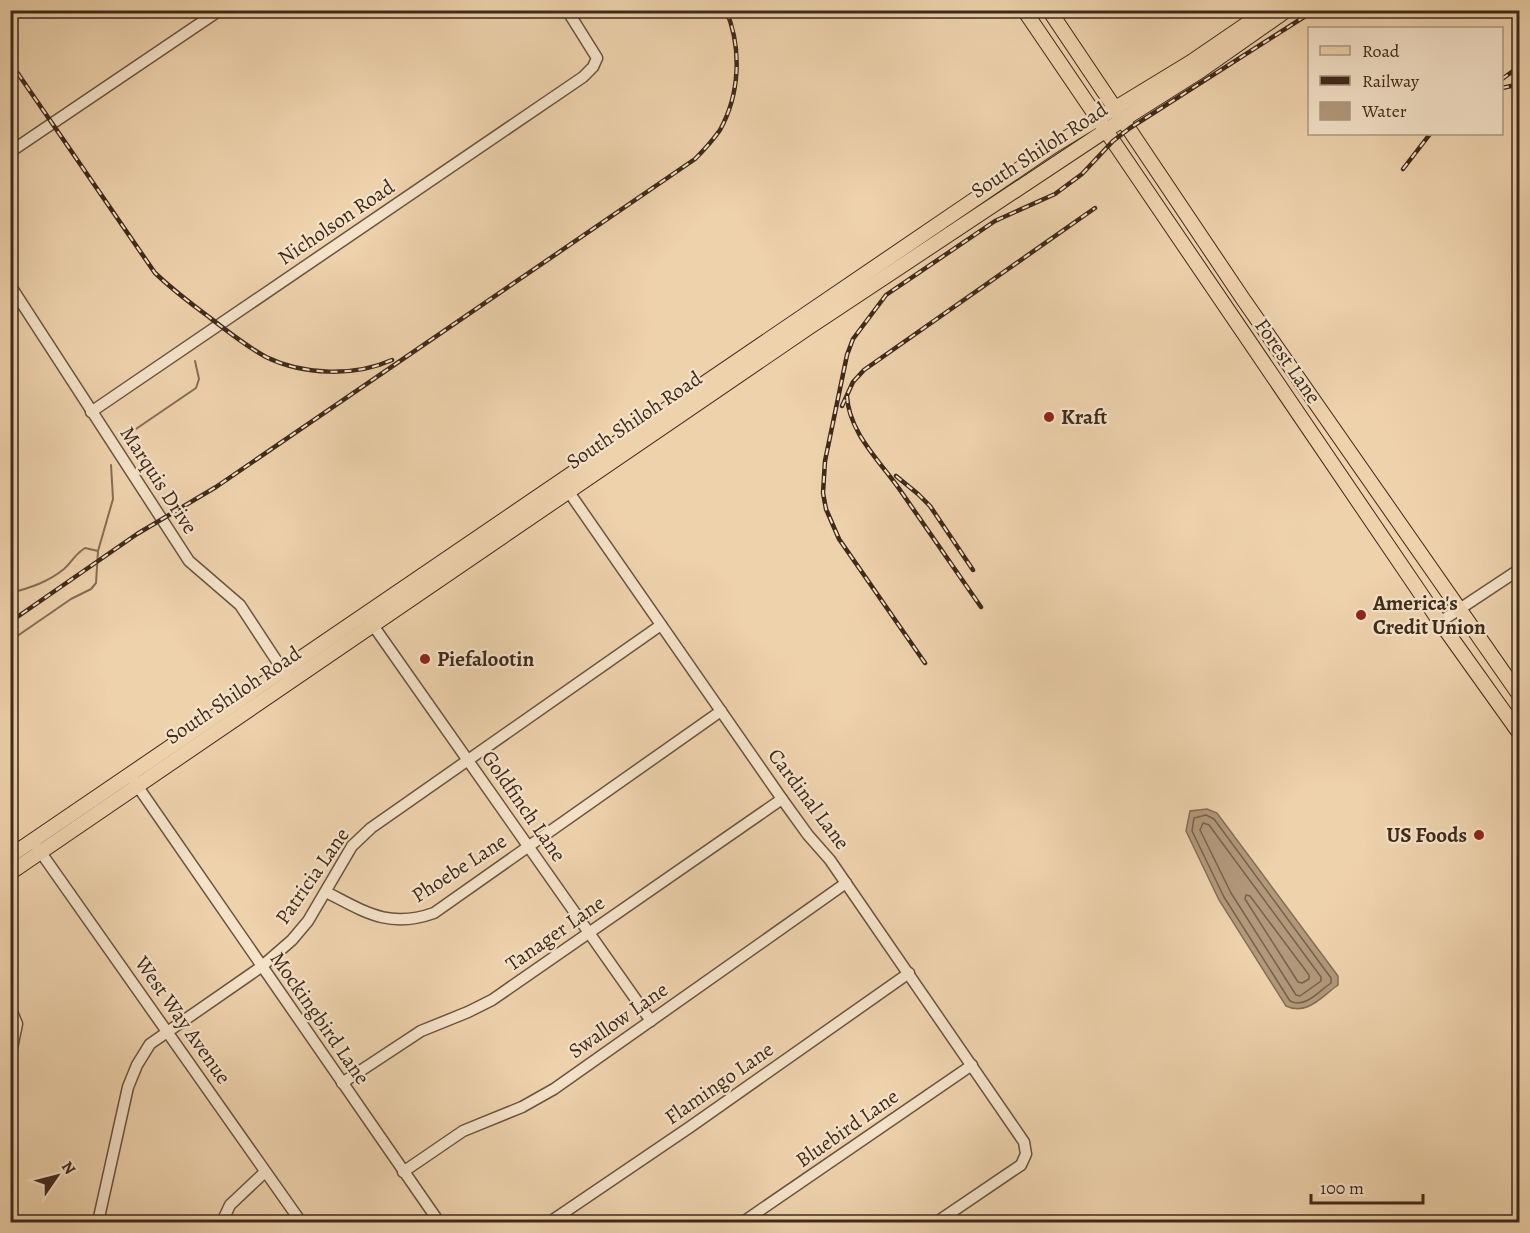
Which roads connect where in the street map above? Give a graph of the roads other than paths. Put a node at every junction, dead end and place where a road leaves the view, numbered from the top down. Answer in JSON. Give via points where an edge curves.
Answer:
{"nodes":[{"id":1,"x":220,"y":10,"type":"edge"},
{"id":2,"x":567,"y":10,"type":"edge"},
{"id":3,"x":1024,"y":10,"type":"edge"},
{"id":4,"x":1049,"y":10,"type":"edge"},
{"id":5,"x":1266,"y":10,"type":"edge"},
{"id":6,"x":1287,"y":10,"type":"edge"},
{"id":7,"x":1114,"y":107,"type":"junction"},
{"id":8,"x":1096,"y":118,"type":"junction"},
{"id":9,"x":1124,"y":120,"type":"junction"},
{"id":10,"x":1105,"y":131,"type":"junction"},
{"id":11,"x":10,"y":152,"type":"edge"},
{"id":12,"x":10,"y":285,"type":"edge"},
{"id":13,"x":91,"y":412,"type":"junction"},
{"id":14,"x":564,"y":485,"type":"junction"},
{"id":15,"x":1520,"y":569,"type":"edge"},
{"id":16,"x":1457,"y":609,"type":"junction"},
{"id":17,"x":364,"y":614,"type":"junction"},
{"id":18,"x":1440,"y":622,"type":"junction"},
{"id":19,"x":373,"y":625,"type":"junction"},
{"id":20,"x":661,"y":625,"type":"junction"},
{"id":21,"x":287,"y":676,"type":"junction"},
{"id":22,"x":1520,"y":696,"type":"edge"},
{"id":23,"x":721,"y":711,"type":"junction"},
{"id":24,"x":1520,"y":734,"type":"edge"},
{"id":25,"x":468,"y":760,"type":"junction"},
{"id":26,"x":133,"y":781,"type":"junction"},
{"id":27,"x":782,"y":798,"type":"junction"},
{"id":28,"x":33,"y":841,"type":"junction"},
{"id":29,"x":529,"y":846,"type":"junction"},
{"id":30,"x":41,"y":852,"type":"junction"},
{"id":31,"x":10,"y":856,"type":"edge"},
{"id":32,"x":10,"y":873,"type":"edge"},
{"id":33,"x":846,"y":883,"type":"junction"},
{"id":34,"x":326,"y":892,"type":"junction"},
{"id":35,"x":589,"y":933,"type":"junction"},
{"id":36,"x":261,"y":967,"type":"junction"},
{"id":37,"x":909,"y":973,"type":"junction"},
{"id":38,"x":10,"y":1007,"type":"edge"},
{"id":39,"x":651,"y":1021,"type":"junction"},
{"id":40,"x":166,"y":1032,"type":"junction"},
{"id":41,"x":10,"y":1058,"type":"edge"},
{"id":42,"x":972,"y":1065,"type":"junction"},
{"id":43,"x":342,"y":1083,"type":"junction"},
{"id":44,"x":265,"y":1172,"type":"junction"},
{"id":45,"x":402,"y":1172,"type":"junction"},
{"id":46,"x":98,"y":1222,"type":"edge"},
{"id":47,"x":222,"y":1222,"type":"edge"},
{"id":48,"x":301,"y":1222,"type":"edge"},
{"id":49,"x":439,"y":1222,"type":"edge"},
{"id":50,"x":550,"y":1222,"type":"edge"},
{"id":51,"x":743,"y":1222,"type":"edge"},
{"id":52,"x":937,"y":1222,"type":"edge"}],
"edges":[{"from":1,"to":11,"type":"street"},
{"from":2,"to":13,"type":"street","name":"Nicholson Road","via":[[597,58],[583,77]]},
{"from":3,"to":8,"type":"main road","name":"Forest Lane"},
{"from":4,"to":7,"type":"main road","name":"Forest Lane"},
{"from":5,"to":7,"type":"main road","name":"South Shiloh Road","via":[[1191,62]]},
{"from":6,"to":9,"type":"main road","name":"South Shiloh Road"},
{"from":7,"to":8,"type":"main road","name":"South Shiloh Road"},
{"from":7,"to":9,"type":"main road","name":"Forest Lane"},
{"from":8,"to":10,"type":"main road","name":"Forest Lane"},
{"from":8,"to":14,"type":"main road","name":"South Shiloh Road"},
{"from":9,"to":10,"type":"main road","name":"South Shiloh Road"},
{"from":9,"to":16,"type":"main road","name":"Forest Lane"},
{"from":10,"to":14,"type":"main road","name":"South Shiloh Road"},
{"from":10,"to":18,"type":"main road","name":"Forest Lane"},
{"from":12,"to":13,"type":"street","name":"Marquis Drive"},
{"from":13,"to":21,"type":"street","name":"Marquis Drive","via":[[189,561],[240,605]]},
{"from":14,"to":17,"type":"main road","name":"South Shiloh Road"},
{"from":14,"to":19,"type":"main road","name":"South Shiloh Road"},
{"from":14,"to":20,"type":"street","name":"Cardinal Lane"},
{"from":15,"to":16,"type":"street"},
{"from":16,"to":18,"type":"street"},
{"from":16,"to":22,"type":"main road","name":"Forest Lane"},
{"from":17,"to":19,"type":"street","name":"Goldfinch Lane"},
{"from":17,"to":21,"type":"main road","name":"South Shiloh Road"},
{"from":18,"to":24,"type":"main road","name":"Forest Lane"},
{"from":19,"to":21,"type":"main road","name":"South Shiloh Road"},
{"from":19,"to":25,"type":"street","name":"Goldfinch Lane"},
{"from":20,"to":23,"type":"street","name":"Cardinal Lane"},
{"from":20,"to":25,"type":"street","name":"Patricia Lane"},
{"from":21,"to":26,"type":"main road","name":"South Shiloh Road"},
{"from":23,"to":27,"type":"street","name":"Cardinal Lane"},
{"from":23,"to":29,"type":"street","name":"Phoebe Lane"},
{"from":25,"to":29,"type":"street","name":"Goldfinch Lane"},
{"from":25,"to":34,"type":"street","name":"Patricia Lane","via":[[371,828],[352,846]]},
{"from":26,"to":28,"type":"main road","name":"South Shiloh Road"},
{"from":26,"to":30,"type":"main road","name":"South Shiloh Road"},
{"from":26,"to":36,"type":"street","name":"Mockingbird Lane"},
{"from":27,"to":33,"type":"street","name":"Cardinal Lane"},
{"from":27,"to":35,"type":"street","name":"Tanager Lane"},
{"from":28,"to":30,"type":"street","name":"West Way Avenue"},
{"from":28,"to":31,"type":"main road","name":"South Shiloh Road"},
{"from":29,"to":34,"type":"street","name":"Phoebe Lane","via":[[434,913],[418,919],[387,920]]},
{"from":29,"to":35,"type":"street","name":"Goldfinch Lane"},
{"from":30,"to":32,"type":"main road","name":"South Shiloh Road"},
{"from":30,"to":40,"type":"street","name":"West Way Avenue"},
{"from":33,"to":37,"type":"street","name":"Cardinal Lane"},
{"from":33,"to":39,"type":"street","name":"Swallow Lane"},
{"from":34,"to":36,"type":"street","name":"Patricia Lane","via":[[292,940]]},
{"from":35,"to":39,"type":"street","name":"Goldfinch Lane"},
{"from":35,"to":43,"type":"street","name":"Tanager Lane","via":[[492,1000],[421,1031]]},
{"from":36,"to":40,"type":"street","name":"Patricia Lane"},
{"from":36,"to":43,"type":"street","name":"Mockingbird Lane"},
{"from":37,"to":42,"type":"street","name":"Cardinal Lane"},
{"from":37,"to":50,"type":"street","name":"Flamingo Lane"},
{"from":38,"to":41,"type":"street","via":[[17,1024]]},
{"from":39,"to":45,"type":"street","name":"Swallow Lane","via":[[554,1089],[463,1131]]},
{"from":40,"to":44,"type":"street","name":"West Way Avenue"},
{"from":40,"to":46,"type":"street","name":"Patricia Lane","via":[[150,1044],[128,1087]]},
{"from":42,"to":51,"type":"street","name":"Bluebird Lane"},
{"from":42,"to":52,"type":"street","name":"Cardinal Lane","via":[[1024,1142],[1026,1154],[1021,1164]]},
{"from":43,"to":45,"type":"street","name":"Mockingbird Lane"},
{"from":44,"to":47,"type":"street","via":[[230,1205]]},
{"from":44,"to":48,"type":"street","name":"West Way Avenue"},
{"from":45,"to":49,"type":"street","name":"Mockingbird Lane"}]}
